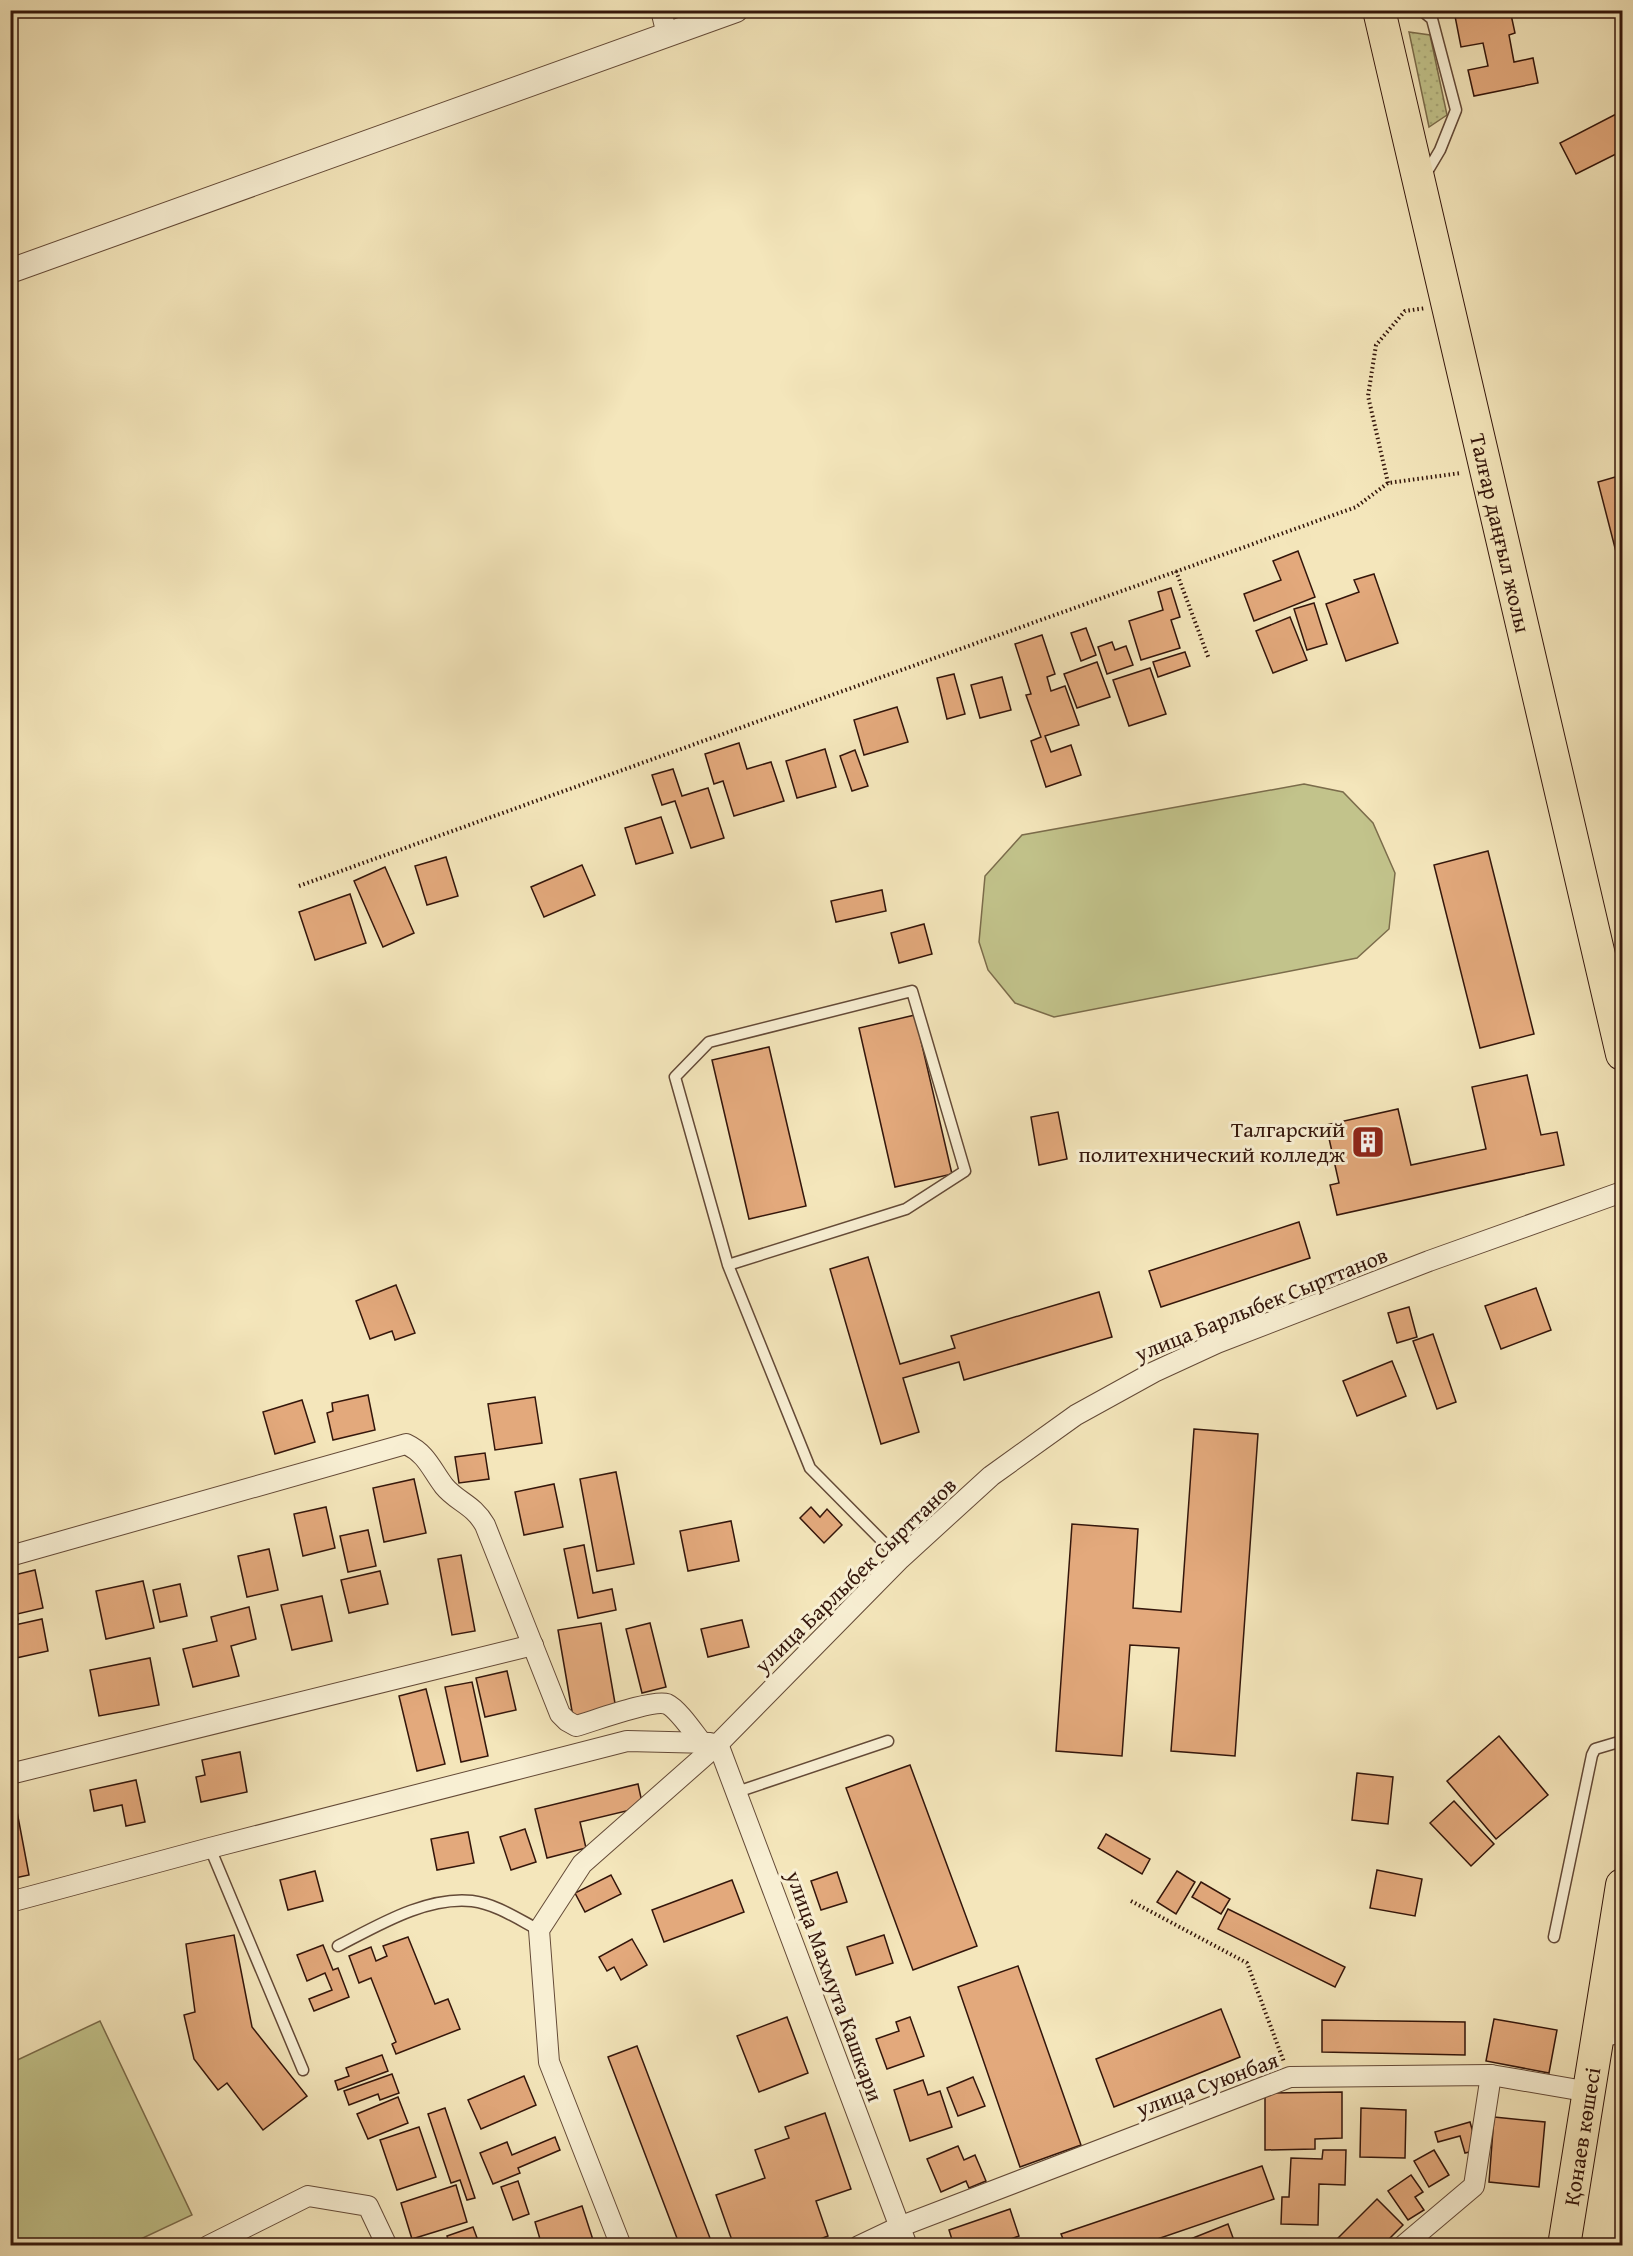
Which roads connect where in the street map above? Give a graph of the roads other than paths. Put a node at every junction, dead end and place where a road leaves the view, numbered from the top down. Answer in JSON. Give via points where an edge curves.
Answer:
{"nodes":[{"id":1,"x":661,"y":10,"type":"edge"},
{"id":2,"x":736,"y":10,"type":"edge"},
{"id":3,"x":1421,"y":10,"type":"edge"},
{"id":4,"x":1384,"y":13,"type":"edge"},
{"id":5,"x":667,"y":35,"type":"junction"},
{"id":6,"x":1420,"y":185,"type":"junction"},
{"id":7,"x":10,"y":270,"type":"edge"},
{"id":8,"x":1623,"y":1054,"type":"edge"},
{"id":9,"x":1623,"y":1191,"type":"edge"},
{"id":10,"x":728,"y":1265,"type":"junction"},
{"id":11,"x":10,"y":1556,"type":"edge"},
{"id":12,"x":900,"y":1559,"type":"junction"},
{"id":13,"x":533,"y":1645,"type":"junction"},
{"id":14,"x":888,"y":1741,"type":"dead end"},
{"id":15,"x":1623,"y":1741,"type":"edge"},
{"id":16,"x":710,"y":1743,"type":"junction"},
{"id":17,"x":10,"y":1774,"type":"edge"},
{"id":18,"x":737,"y":1792,"type":"junction"},
{"id":19,"x":210,"y":1848,"type":"junction"},
{"id":20,"x":1623,"y":1885,"type":"edge"},
{"id":21,"x":10,"y":1902,"type":"edge"},
{"id":22,"x":539,"y":1930,"type":"junction"},
{"id":23,"x":1554,"y":1937,"type":"dead end"},
{"id":24,"x":338,"y":1946,"type":"dead end"},
{"id":25,"x":1611,"y":2035,"type":"edge"},
{"id":26,"x":303,"y":2070,"type":"dead end"},
{"id":27,"x":1491,"y":2075,"type":"junction"},
{"id":28,"x":1590,"y":2092,"type":"junction"},
{"id":29,"x":903,"y":2236,"type":"edge"},
{"id":30,"x":208,"y":2246,"type":"edge"},
{"id":31,"x":387,"y":2246,"type":"edge"},
{"id":32,"x":621,"y":2246,"type":"edge"},
{"id":33,"x":859,"y":2246,"type":"edge"},
{"id":34,"x":1403,"y":2246,"type":"edge"},
{"id":35,"x":1564,"y":2246,"type":"edge"}],
"edges":[{"from":1,"to":5,"type":"street"},
{"from":2,"to":5,"type":"street"},
{"from":3,"to":6,"type":"lane","via":[[1432,19],[1456,110]]},
{"from":4,"to":6,"type":"main road","name":"Талғар даңғыл жолы"},
{"from":5,"to":7,"type":"street"},
{"from":6,"to":8,"type":"main road","name":"Талғар даңғыл жолы"},
{"from":9,"to":12,"type":"street","name":"улица Барлыбек Сырттанов","via":[[1429,1261],[1154,1371],[1076,1415],[991,1476]]},
{"from":10,"to":10,"type":"lane","via":[[675,1077],[709,1042],[912,991],[965,1171],[906,1209]]},
{"from":10,"to":12,"type":"lane","via":[[810,1468]]},
{"from":11,"to":13,"type":"street","via":[[406,1444],[418,1450],[446,1488],[478,1513]]},
{"from":12,"to":16,"type":"street","name":"улица Барлыбек Сырттанов"},
{"from":13,"to":16,"type":"street","name":"улица Махмута Кашкари","via":[[560,1714],[576,1726],[654,1703],[667,1704]]},
{"from":13,"to":17,"type":"street"},
{"from":14,"to":18,"type":"lane"},
{"from":15,"to":23,"type":"lane","via":[[1601,1746],[1592,1755]]},
{"from":16,"to":18,"type":"street","name":"улица Махмута Кашкари"},
{"from":16,"to":19,"type":"street","via":[[627,1741]]},
{"from":16,"to":22,"type":"street","name":"улица Барлыбек Сырттанов","via":[[582,1864]]},
{"from":18,"to":29,"type":"street","name":"улица Махмута Кашкари"},
{"from":19,"to":21,"type":"street"},
{"from":19,"to":26,"type":"lane"},
{"from":20,"to":25,"type":"main road","name":"Қонаев көшесі"},
{"from":22,"to":24,"type":"lane","via":[[501,1910],[471,1901],[401,1914]]},
{"from":22,"to":32,"type":"street","via":[[549,2062]]},
{"from":25,"to":28,"type":"main road","name":"Қонаев көшесі"},
{"from":27,"to":28,"type":"street","name":"улица Суюнбая"},
{"from":27,"to":29,"type":"street","name":"улица Суюнбая","via":[[1290,2077]]},
{"from":27,"to":34,"type":"street","via":[[1474,2186]]},
{"from":28,"to":35,"type":"main road","name":"Қонаев көшесі"},
{"from":29,"to":33,"type":"street","name":"улица Суюнбая"},
{"from":30,"to":31,"type":"street","via":[[308,2196],[368,2206]]}]}
